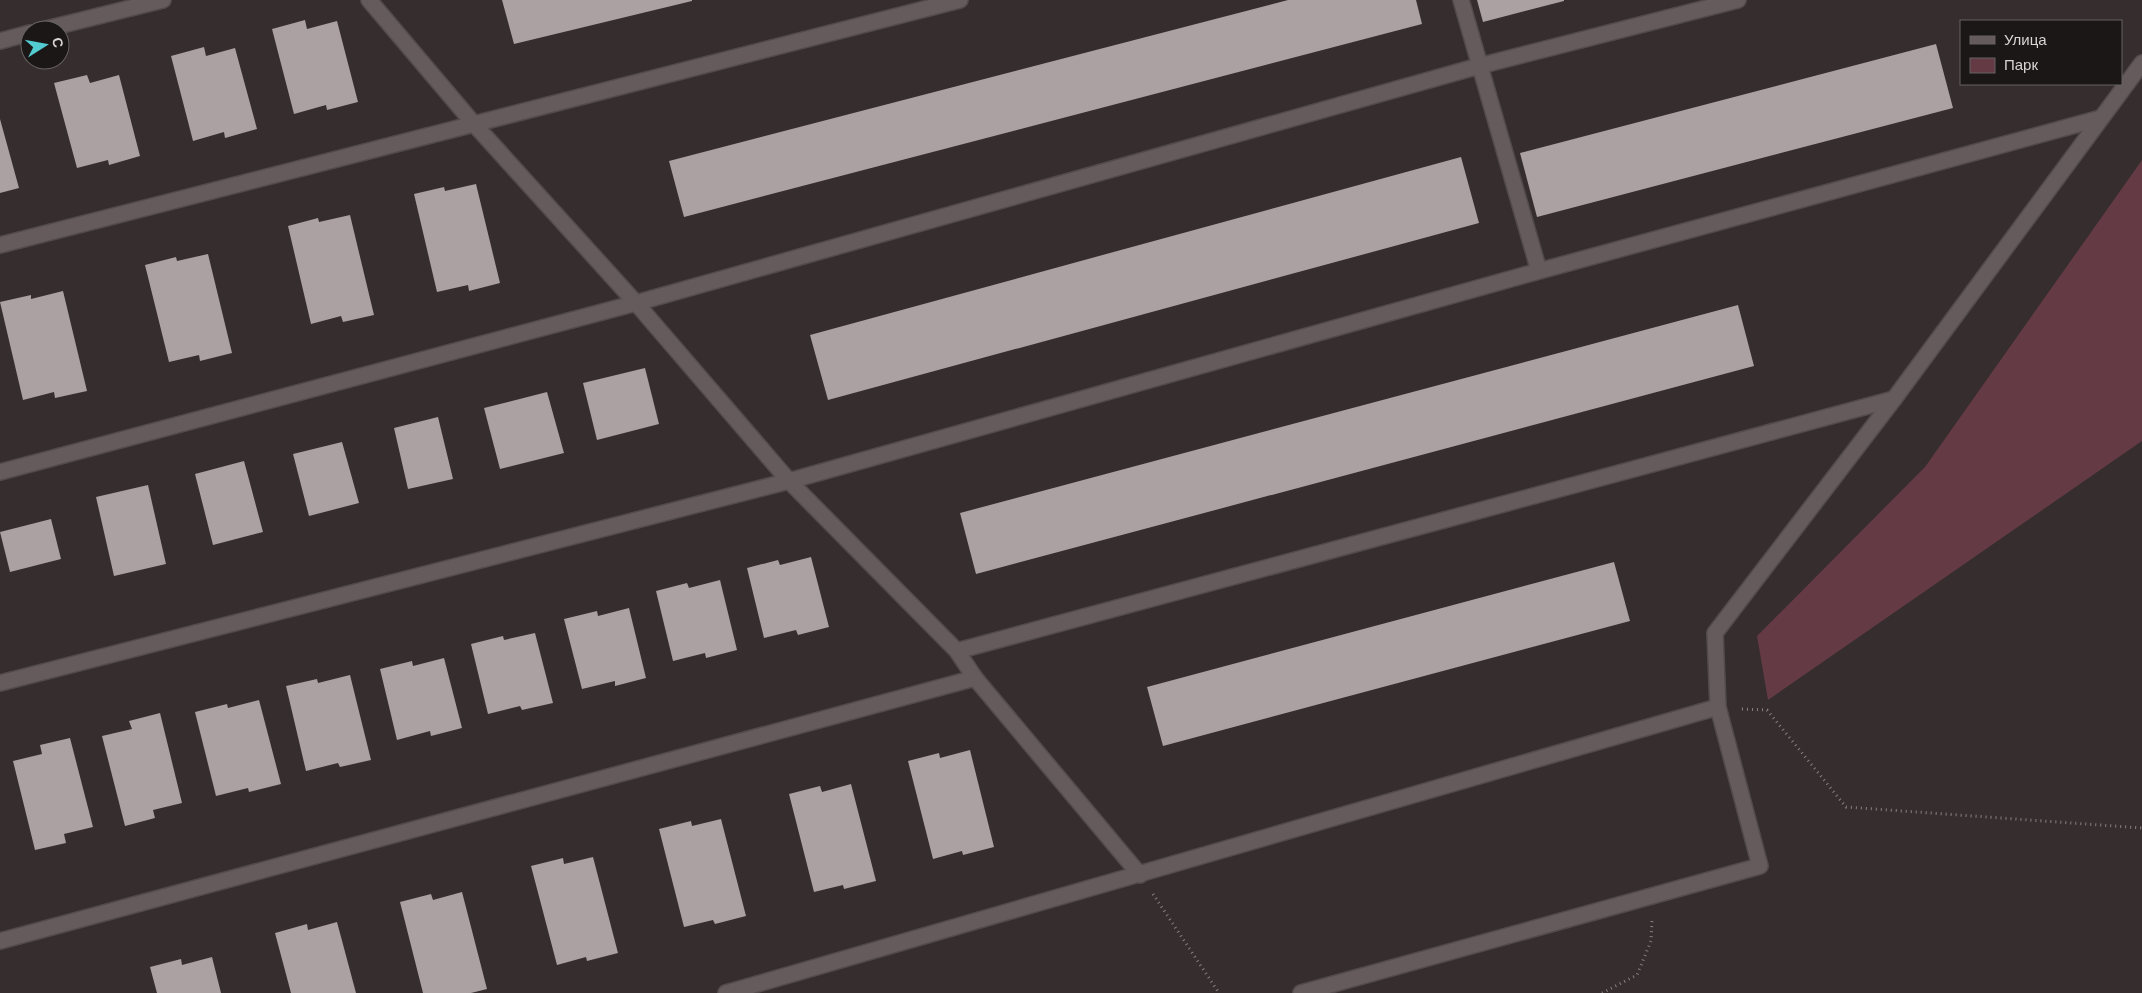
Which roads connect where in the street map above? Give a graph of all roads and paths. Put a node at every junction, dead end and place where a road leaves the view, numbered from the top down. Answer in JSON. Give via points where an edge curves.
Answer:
{"nodes":[{"id":1,"x":162,"y":0,"type":"edge"},
{"id":2,"x":369,"y":0,"type":"edge"},
{"id":3,"x":960,"y":0,"type":"edge"},
{"id":4,"x":1461,"y":0,"type":"edge"},
{"id":5,"x":1738,"y":0,"type":"edge"},
{"id":6,"x":70,"y":23,"type":"edge"},
{"id":7,"x":20,"y":35,"type":"edge"},
{"id":8,"x":0,"y":40,"type":"edge"},
{"id":9,"x":2142,"y":63,"type":"edge"},
{"id":10,"x":1479,"y":66,"type":"junction"},
{"id":11,"x":2101,"y":118,"type":"junction"},
{"id":12,"x":474,"y":124,"type":"junction"},
{"id":13,"x":0,"y":245,"type":"edge"},
{"id":14,"x":1539,"y":271,"type":"junction"},
{"id":15,"x":636,"y":303,"type":"junction"},
{"id":16,"x":1894,"y":399,"type":"junction"},
{"id":17,"x":0,"y":472,"type":"edge"},
{"id":18,"x":789,"y":481,"type":"junction"},
{"id":19,"x":957,"y":651,"type":"junction"},
{"id":20,"x":975,"y":678,"type":"junction"},
{"id":21,"x":0,"y":683,"type":"edge"},
{"id":22,"x":1718,"y":707,"type":"junction"},
{"id":23,"x":2142,"y":828,"type":"edge"},
{"id":24,"x":1140,"y":875,"type":"junction"},
{"id":25,"x":1652,"y":896,"type":"junction"},
{"id":26,"x":0,"y":941,"type":"edge"},
{"id":27,"x":726,"y":993,"type":"edge"},
{"id":28,"x":1220,"y":993,"type":"edge"},
{"id":29,"x":1302,"y":993,"type":"edge"},
{"id":30,"x":1602,"y":993,"type":"edge"}],
"edges":[{"from":1,"to":6,"type":"street"},
{"from":2,"to":12,"type":"street"},
{"from":3,"to":12,"type":"street"},
{"from":4,"to":10,"type":"street"},
{"from":5,"to":10,"type":"street"},
{"from":7,"to":8,"type":"street"},
{"from":9,"to":11,"type":"street"},
{"from":10,"to":14,"type":"street"},
{"from":10,"to":15,"type":"street"},
{"from":11,"to":14,"type":"street"},
{"from":11,"to":16,"type":"street"},
{"from":12,"to":13,"type":"street"},
{"from":12,"to":15,"type":"street"},
{"from":14,"to":18,"type":"street"},
{"from":15,"to":17,"type":"street"},
{"from":15,"to":18,"type":"street"},
{"from":16,"to":19,"type":"street"},
{"from":16,"to":22,"type":"street","via":[[1716,632]]},
{"from":18,"to":19,"type":"street"},
{"from":18,"to":21,"type":"street"},
{"from":19,"to":20,"type":"street"},
{"from":20,"to":24,"type":"street"},
{"from":20,"to":26,"type":"street"},
{"from":22,"to":23,"type":"path","via":[[1767,710],[1846,807]]},
{"from":22,"to":24,"type":"street"},
{"from":22,"to":25,"type":"street","via":[[1760,866]]},
{"from":24,"to":27,"type":"street"},
{"from":24,"to":28,"type":"path"},
{"from":25,"to":29,"type":"street"},
{"from":25,"to":30,"type":"path","via":[[1651,940],[1637,974]]}]}
